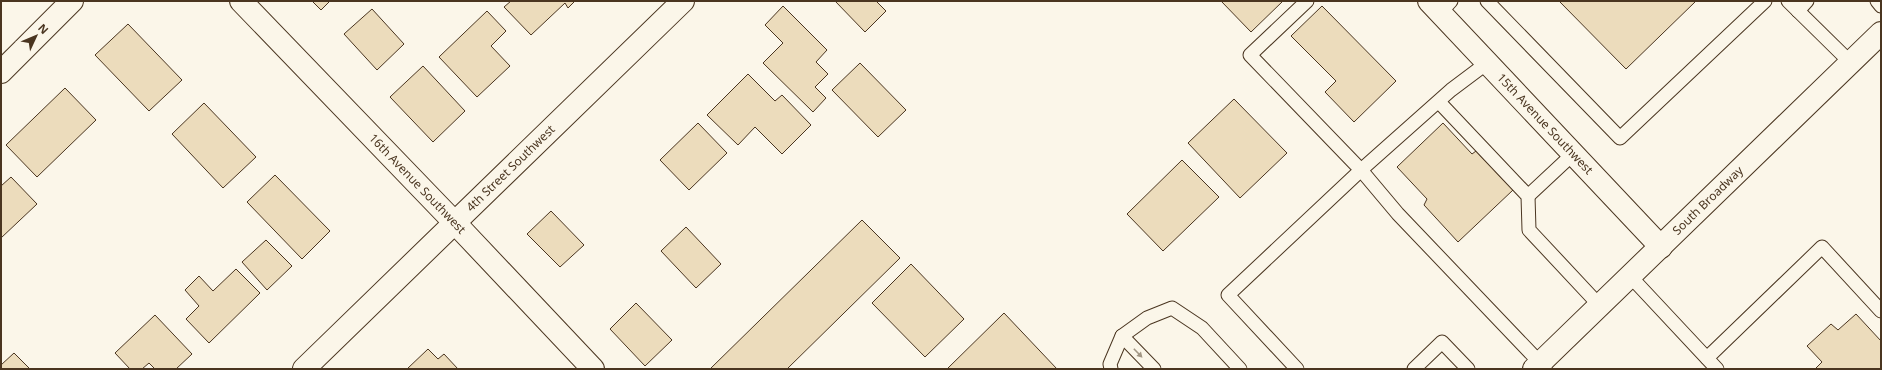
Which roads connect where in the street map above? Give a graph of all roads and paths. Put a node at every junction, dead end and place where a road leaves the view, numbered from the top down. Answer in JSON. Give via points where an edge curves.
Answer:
{"nodes":[{"id":1,"x":72,"y":1,"type":"edge"},
{"id":2,"x":241,"y":1,"type":"edge"},
{"id":3,"x":683,"y":1,"type":"edge"},
{"id":4,"x":1307,"y":1,"type":"edge"},
{"id":5,"x":1487,"y":1,"type":"edge"},
{"id":6,"x":1765,"y":1,"type":"edge"},
{"id":7,"x":1788,"y":1,"type":"edge"},
{"id":8,"x":1808,"y":1,"type":"edge"},
{"id":9,"x":1877,"y":1,"type":"edge"},
{"id":10,"x":1440,"y":5,"type":"edge"},
{"id":11,"x":1881,"y":6,"type":"edge"},
{"id":12,"x":1798,"y":11,"type":"junction"},
{"id":13,"x":1881,"y":33,"type":"edge"},
{"id":14,"x":1487,"y":63,"type":"junction"},
{"id":15,"x":1851,"y":63,"type":"junction"},
{"id":16,"x":1,"y":72,"type":"edge"},
{"id":17,"x":1439,"y":102,"type":"junction"},
{"id":18,"x":1573,"y":154,"type":"junction"},
{"id":19,"x":1361,"y":170,"type":"junction"},
{"id":20,"x":1528,"y":196,"type":"junction"},
{"id":21,"x":455,"y":223,"type":"junction"},
{"id":22,"x":1661,"y":247,"type":"junction"},
{"id":23,"x":1630,"y":276,"type":"junction"},
{"id":24,"x":1600,"y":306,"type":"junction"},
{"id":25,"x":1881,"y":311,"type":"edge"},
{"id":26,"x":1122,"y":336,"type":"junction"},
{"id":27,"x":1707,"y":358,"type":"junction"},
{"id":28,"x":1540,"y":367,"type":"edge"},
{"id":29,"x":304,"y":369,"type":"edge"},
{"id":30,"x":592,"y":369,"type":"edge"},
{"id":31,"x":1111,"y":369,"type":"edge"},
{"id":32,"x":1154,"y":369,"type":"edge"},
{"id":33,"x":1240,"y":369,"type":"edge"},
{"id":34,"x":1297,"y":369,"type":"edge"},
{"id":35,"x":1414,"y":369,"type":"edge"},
{"id":36,"x":1468,"y":369,"type":"edge"},
{"id":37,"x":1717,"y":369,"type":"edge"}],
"edges":[{"from":1,"to":16,"type":"street"},
{"from":2,"to":21,"type":"street","name":"16th Avenue Southwest"},
{"from":3,"to":21,"type":"street","name":"4th Street Southwest"},
{"from":4,"to":19,"type":"lane","via":[[1250,55]]},
{"from":5,"to":6,"type":"lane","via":[[1620,138]]},
{"from":7,"to":12,"type":"lane"},
{"from":8,"to":12,"type":"lane"},
{"from":9,"to":11,"type":"lane"},
{"from":10,"to":14,"type":"street","name":"15th Avenue Southwest"},
{"from":12,"to":15,"type":"lane"},
{"from":13,"to":15,"type":"street","name":"South Broadway"},
{"from":14,"to":17,"type":"lane","via":[[1450,90]]},
{"from":14,"to":18,"type":"street","name":"15th Avenue Southwest"},
{"from":15,"to":22,"type":"street","name":"South Broadway"},
{"from":17,"to":19,"type":"lane"},
{"from":17,"to":20,"type":"lane"},
{"from":18,"to":20,"type":"lane"},
{"from":18,"to":22,"type":"street","name":"15th Avenue Southwest"},
{"from":19,"to":28,"type":"lane","via":[[1398,214]]},
{"from":19,"to":34,"type":"lane","via":[[1228,295]]},
{"from":20,"to":24,"type":"lane","via":[[1530,230]]},
{"from":21,"to":29,"type":"street","name":"4th Street Southwest"},
{"from":21,"to":30,"type":"street","name":"16th Avenue Southwest"},
{"from":22,"to":23,"type":"street","name":"South Broadway"},
{"from":23,"to":24,"type":"street","name":"South Broadway"},
{"from":23,"to":27,"type":"lane"},
{"from":24,"to":28,"type":"street","name":"South Broadway"},
{"from":25,"to":27,"type":"lane","via":[[1822,247]]},
{"from":26,"to":31,"type":"lane","via":[[1110,364]]},
{"from":26,"to":32,"type":"lane","one_way":true},
{"from":26,"to":33,"type":"lane","via":[[1147,318],[1172,308],[1202,328]]},
{"from":27,"to":37,"type":"lane"},
{"from":35,"to":36,"type":"lane","via":[[1442,342]]}]}
